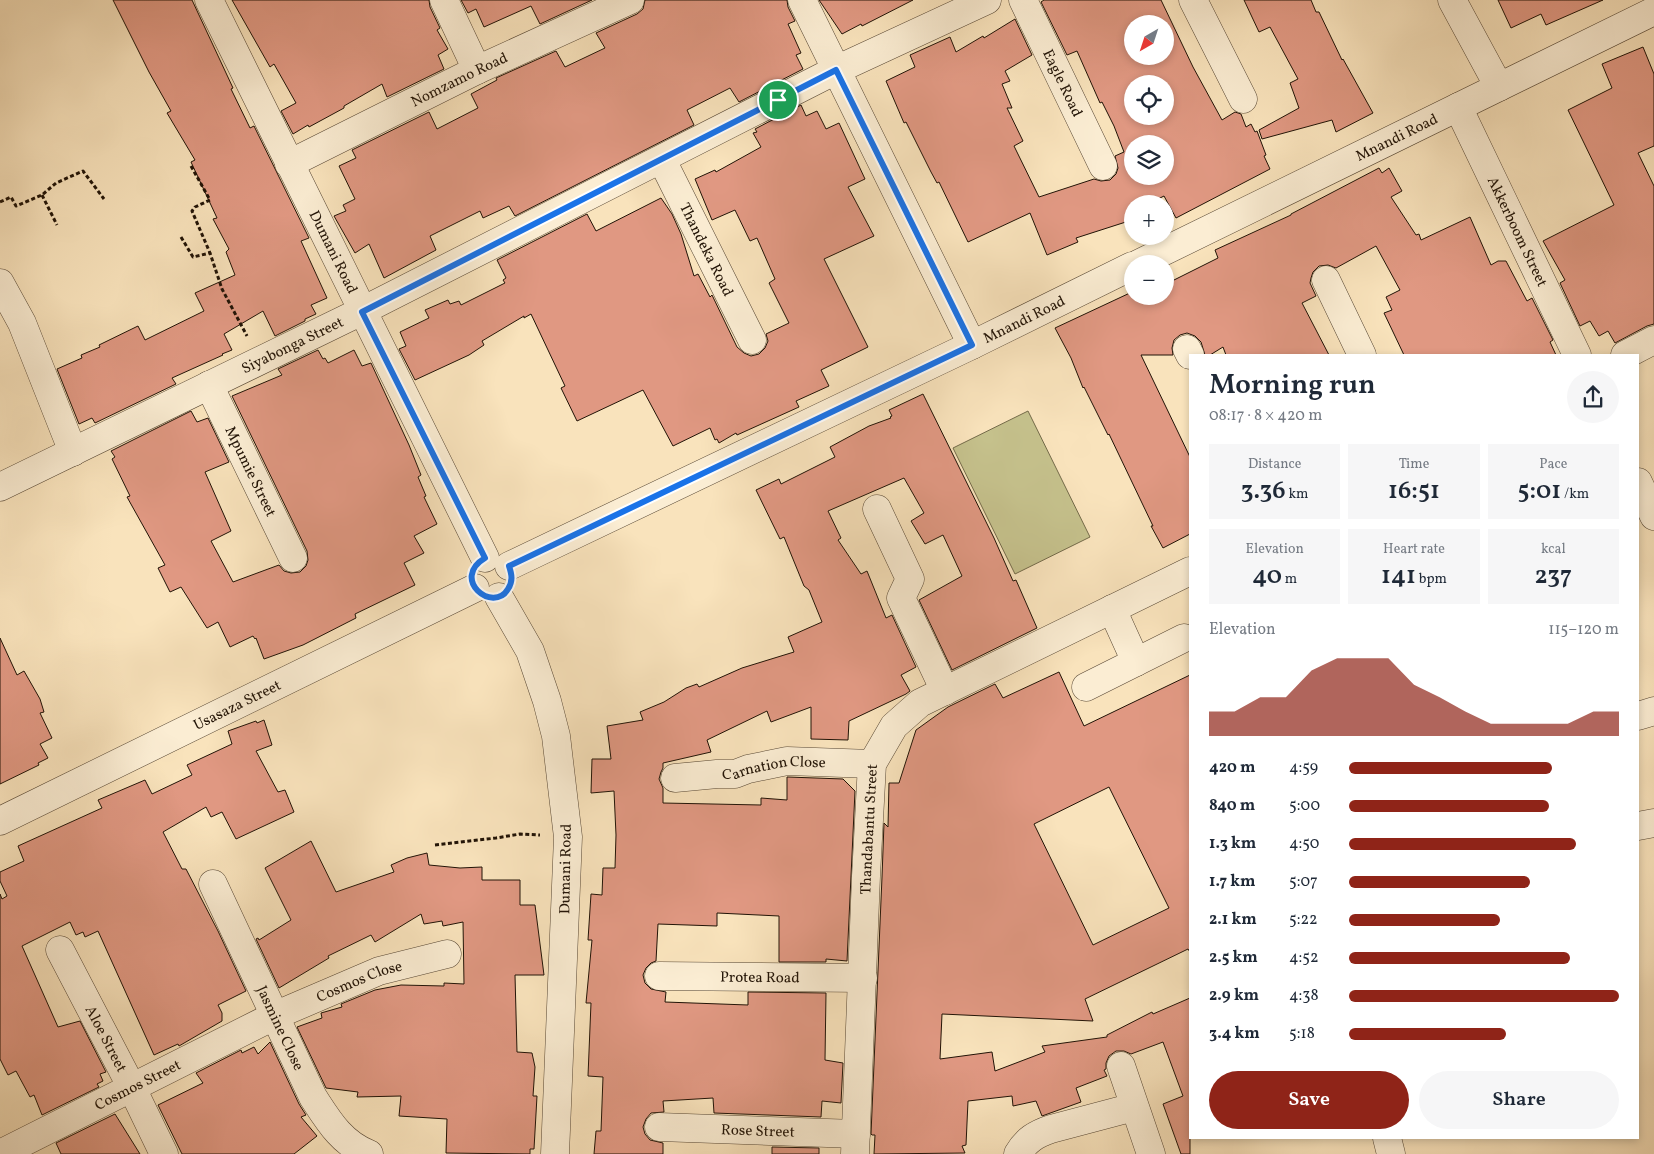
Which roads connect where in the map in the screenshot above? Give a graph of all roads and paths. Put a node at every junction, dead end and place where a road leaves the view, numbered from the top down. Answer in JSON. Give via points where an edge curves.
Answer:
{"nodes":[{"id":1,"x":209,"y":0,"type":"edge"},
{"id":2,"x":444,"y":0,"type":"edge"},
{"id":3,"x":802,"y":0,"type":"edge"},
{"id":4,"x":987,"y":0,"type":"edge"},
{"id":5,"x":1023,"y":0,"type":"edge"},
{"id":6,"x":1194,"y":0,"type":"edge"},
{"id":7,"x":1452,"y":0,"type":"edge"},
{"id":8,"x":620,"y":2,"type":"edge"},
{"id":9,"x":1654,"y":11,"type":"edge"},
{"id":10,"x":478,"y":70,"type":"junction"},
{"id":11,"x":836,"y":70,"type":"junction"},
{"id":12,"x":1498,"y":87,"type":"junction"},
{"id":13,"x":1243,"y":99,"type":"dead end"},
{"id":14,"x":1458,"y":107,"type":"junction"},
{"id":15,"x":662,"y":160,"type":"junction"},
{"id":16,"x":289,"y":164,"type":"junction"},
{"id":17,"x":191,"y":166,"type":"dead end"},
{"id":18,"x":1103,"y":166,"type":"dead end"},
{"id":19,"x":42,"y":195,"type":"junction"},
{"id":20,"x":104,"y":200,"type":"dead end"},
{"id":21,"x":0,"y":202,"type":"edge"},
{"id":22,"x":57,"y":225,"type":"dead end"},
{"id":23,"x":181,"y":237,"type":"dead end"},
{"id":24,"x":210,"y":253,"type":"junction"},
{"id":25,"x":1156,"y":255,"type":"edge"},
{"id":26,"x":1124,"y":270,"type":"edge"},
{"id":27,"x":1326,"y":280,"type":"dead end"},
{"id":28,"x":0,"y":283,"type":"edge"},
{"id":29,"x":362,"y":312,"type":"junction"},
{"id":30,"x":752,"y":340,"type":"dead end"},
{"id":31,"x":1654,"y":340,"type":"edge"},
{"id":32,"x":972,"y":345,"type":"junction"},
{"id":33,"x":1362,"y":354,"type":"edge"},
{"id":34,"x":1577,"y":354,"type":"edge"},
{"id":35,"x":1627,"y":354,"type":"edge"},
{"id":36,"x":262,"y":360,"type":"junction"},
{"id":37,"x":210,"y":385,"type":"junction"},
{"id":38,"x":73,"y":452,"type":"junction"},
{"id":39,"x":1639,"y":484,"type":"edge"},
{"id":40,"x":0,"y":487,"type":"edge"},
{"id":41,"x":877,"y":509,"type":"dead end"},
{"id":42,"x":1654,"y":516,"type":"edge"},
{"id":43,"x":293,"y":558,"type":"dead end"},
{"id":44,"x":497,"y":562,"type":"junction"},
{"id":45,"x":1189,"y":571,"type":"edge"},
{"id":46,"x":487,"y":592,"type":"junction"},
{"id":47,"x":1112,"y":609,"type":"junction"},
{"id":48,"x":1184,"y":638,"type":"dead end"},
{"id":49,"x":1136,"y":662,"type":"junction"},
{"id":50,"x":1086,"y":687,"type":"dead end"},
{"id":51,"x":946,"y":690,"type":"junction"},
{"id":52,"x":1654,"y":711,"type":"edge"},
{"id":53,"x":1639,"y":716,"type":"edge"},
{"id":54,"x":872,"y":764,"type":"junction"},
{"id":55,"x":675,"y":778,"type":"dead end"},
{"id":56,"x":0,"y":821,"type":"edge"},
{"id":57,"x":1654,"y":823,"type":"edge"},
{"id":58,"x":1639,"y":826,"type":"edge"},
{"id":59,"x":568,"y":837,"type":"junction"},
{"id":60,"x":435,"y":844,"type":"dead end"},
{"id":61,"x":212,"y":884,"type":"dead end"},
{"id":62,"x":60,"y":950,"type":"dead end"},
{"id":63,"x":447,"y":954,"type":"dead end"},
{"id":64,"x":659,"y":976,"type":"dead end"},
{"id":65,"x":862,"y":978,"type":"junction"},
{"id":66,"x":274,"y":1016,"type":"junction"},
{"id":67,"x":1121,"y":1066,"type":"dead end"},
{"id":68,"x":132,"y":1088,"type":"junction"},
{"id":69,"x":1134,"y":1107,"type":"junction"},
{"id":70,"x":659,"y":1127,"type":"dead end"},
{"id":71,"x":1387,"y":1139,"type":"edge"},
{"id":72,"x":856,"y":1144,"type":"edge"},
{"id":73,"x":0,"y":1154,"type":"edge"},
{"id":74,"x":164,"y":1154,"type":"edge"},
{"id":75,"x":369,"y":1154,"type":"edge"},
{"id":76,"x":555,"y":1154,"type":"edge"},
{"id":77,"x":1018,"y":1154,"type":"edge"},
{"id":78,"x":1151,"y":1154,"type":"edge"},
{"id":79,"x":1391,"y":1154,"type":"edge"}],
"edges":[{"from":1,"to":16,"type":"street","name":"Dumani Road"},
{"from":2,"to":10,"type":"street"},
{"from":3,"to":11,"type":"street"},
{"from":4,"to":11,"type":"street","name":"Siyabonga Street"},
{"from":5,"to":18,"type":"street","name":"Eagle Road"},
{"from":6,"to":13,"type":"street"},
{"from":7,"to":12,"type":"street"},
{"from":8,"to":10,"type":"street","name":"Nomzamo Road"},
{"from":9,"to":12,"type":"street","name":"Mnandi Road"},
{"from":10,"to":16,"type":"street","name":"Nomzamo Road"},
{"from":11,"to":15,"type":"street","name":"Siyabonga Street"},
{"from":11,"to":32,"type":"street"},
{"from":12,"to":14,"type":"street","name":"Mnandi Road"},
{"from":14,"to":25,"type":"street","name":"Mnandi Road"},
{"from":14,"to":34,"type":"street","name":"Akkerboom Street"},
{"from":15,"to":29,"type":"street","name":"Siyabonga Street"},
{"from":15,"to":30,"type":"street","name":"Thandeka Road"},
{"from":16,"to":29,"type":"street","name":"Dumani Road"},
{"from":17,"to":24,"type":"path","via":[[210,200],[192,210]]},
{"from":19,"to":20,"type":"path","via":[[56,183],[83,171]]},
{"from":19,"to":21,"type":"path","via":[[16,206],[11,197]]},
{"from":19,"to":22,"type":"path"},
{"from":23,"to":24,"type":"path","via":[[193,257]]},
{"from":24,"to":36,"type":"path","via":[[222,289]]},
{"from":26,"to":32,"type":"street","name":"Mnandi Road"},
{"from":27,"to":33,"type":"street"},
{"from":28,"to":38,"type":"street","via":[[22,323]]},
{"from":29,"to":36,"type":"street","name":"Siyabonga Street"},
{"from":29,"to":44,"type":"street","name":"Dumani Road"},
{"from":31,"to":35,"type":"street"},
{"from":32,"to":44,"type":"street","name":"Mnandi Road"},
{"from":36,"to":37,"type":"street","name":"Siyabonga Street"},
{"from":37,"to":38,"type":"street","name":"Siyabonga Street"},
{"from":37,"to":43,"type":"street","name":"Mpumie Street"},
{"from":38,"to":40,"type":"street","name":"Siyabonga Street"},
{"from":39,"to":42,"type":"street"},
{"from":41,"to":51,"type":"street","via":[[910,579],[901,598]]},
{"from":44,"to":46,"type":"street","via":[[512,575],[511,584],[507,592]]},
{"from":44,"to":46,"type":"street","via":[[477,563],[472,571],[471,580]]},
{"from":45,"to":47,"type":"street","name":"Thandabantu Street"},
{"from":46,"to":56,"type":"street","name":"Usasaza Street"},
{"from":46,"to":59,"type":"street","name":"Dumani Road","via":[[530,651],[547,701],[556,736]]},
{"from":47,"to":49,"type":"street"},
{"from":47,"to":51,"type":"street","name":"Thandabantu Street"},
{"from":48,"to":49,"type":"street"},
{"from":49,"to":50,"type":"street"},
{"from":51,"to":54,"type":"street","name":"Thandabantu Street","via":[[920,703],[894,726]]},
{"from":52,"to":53,"type":"street"},
{"from":54,"to":55,"type":"street","name":"Carnation Close","via":[[787,761],[735,774]]},
{"from":54,"to":65,"type":"street","name":"Thandabantu Street"},
{"from":57,"to":58,"type":"street"},
{"from":59,"to":60,"type":"path","via":[[520,834]]},
{"from":59,"to":76,"type":"street","name":"Dumani Road"},
{"from":61,"to":66,"type":"street","name":"Jasmine Close"},
{"from":62,"to":68,"type":"street","name":"Aloe Street"},
{"from":63,"to":66,"type":"street","name":"Cosmos Close","via":[[379,971]]},
{"from":64,"to":65,"type":"street","name":"Protea Road"},
{"from":65,"to":72,"type":"street","name":"Thandabantu Street"},
{"from":66,"to":68,"type":"street","name":"Cosmos Street"},
{"from":66,"to":75,"type":"street","name":"Jasmine Close","via":[[312,1097],[331,1126],[346,1141]]},
{"from":67,"to":69,"type":"street"},
{"from":68,"to":73,"type":"street","name":"Cosmos Street"},
{"from":68,"to":74,"type":"street","name":"Aloe Street"},
{"from":69,"to":77,"type":"street","via":[[1050,1129],[1028,1140]]},
{"from":69,"to":78,"type":"street"},
{"from":70,"to":72,"type":"street","name":"Rose Street"},
{"from":71,"to":79,"type":"street"}]}
